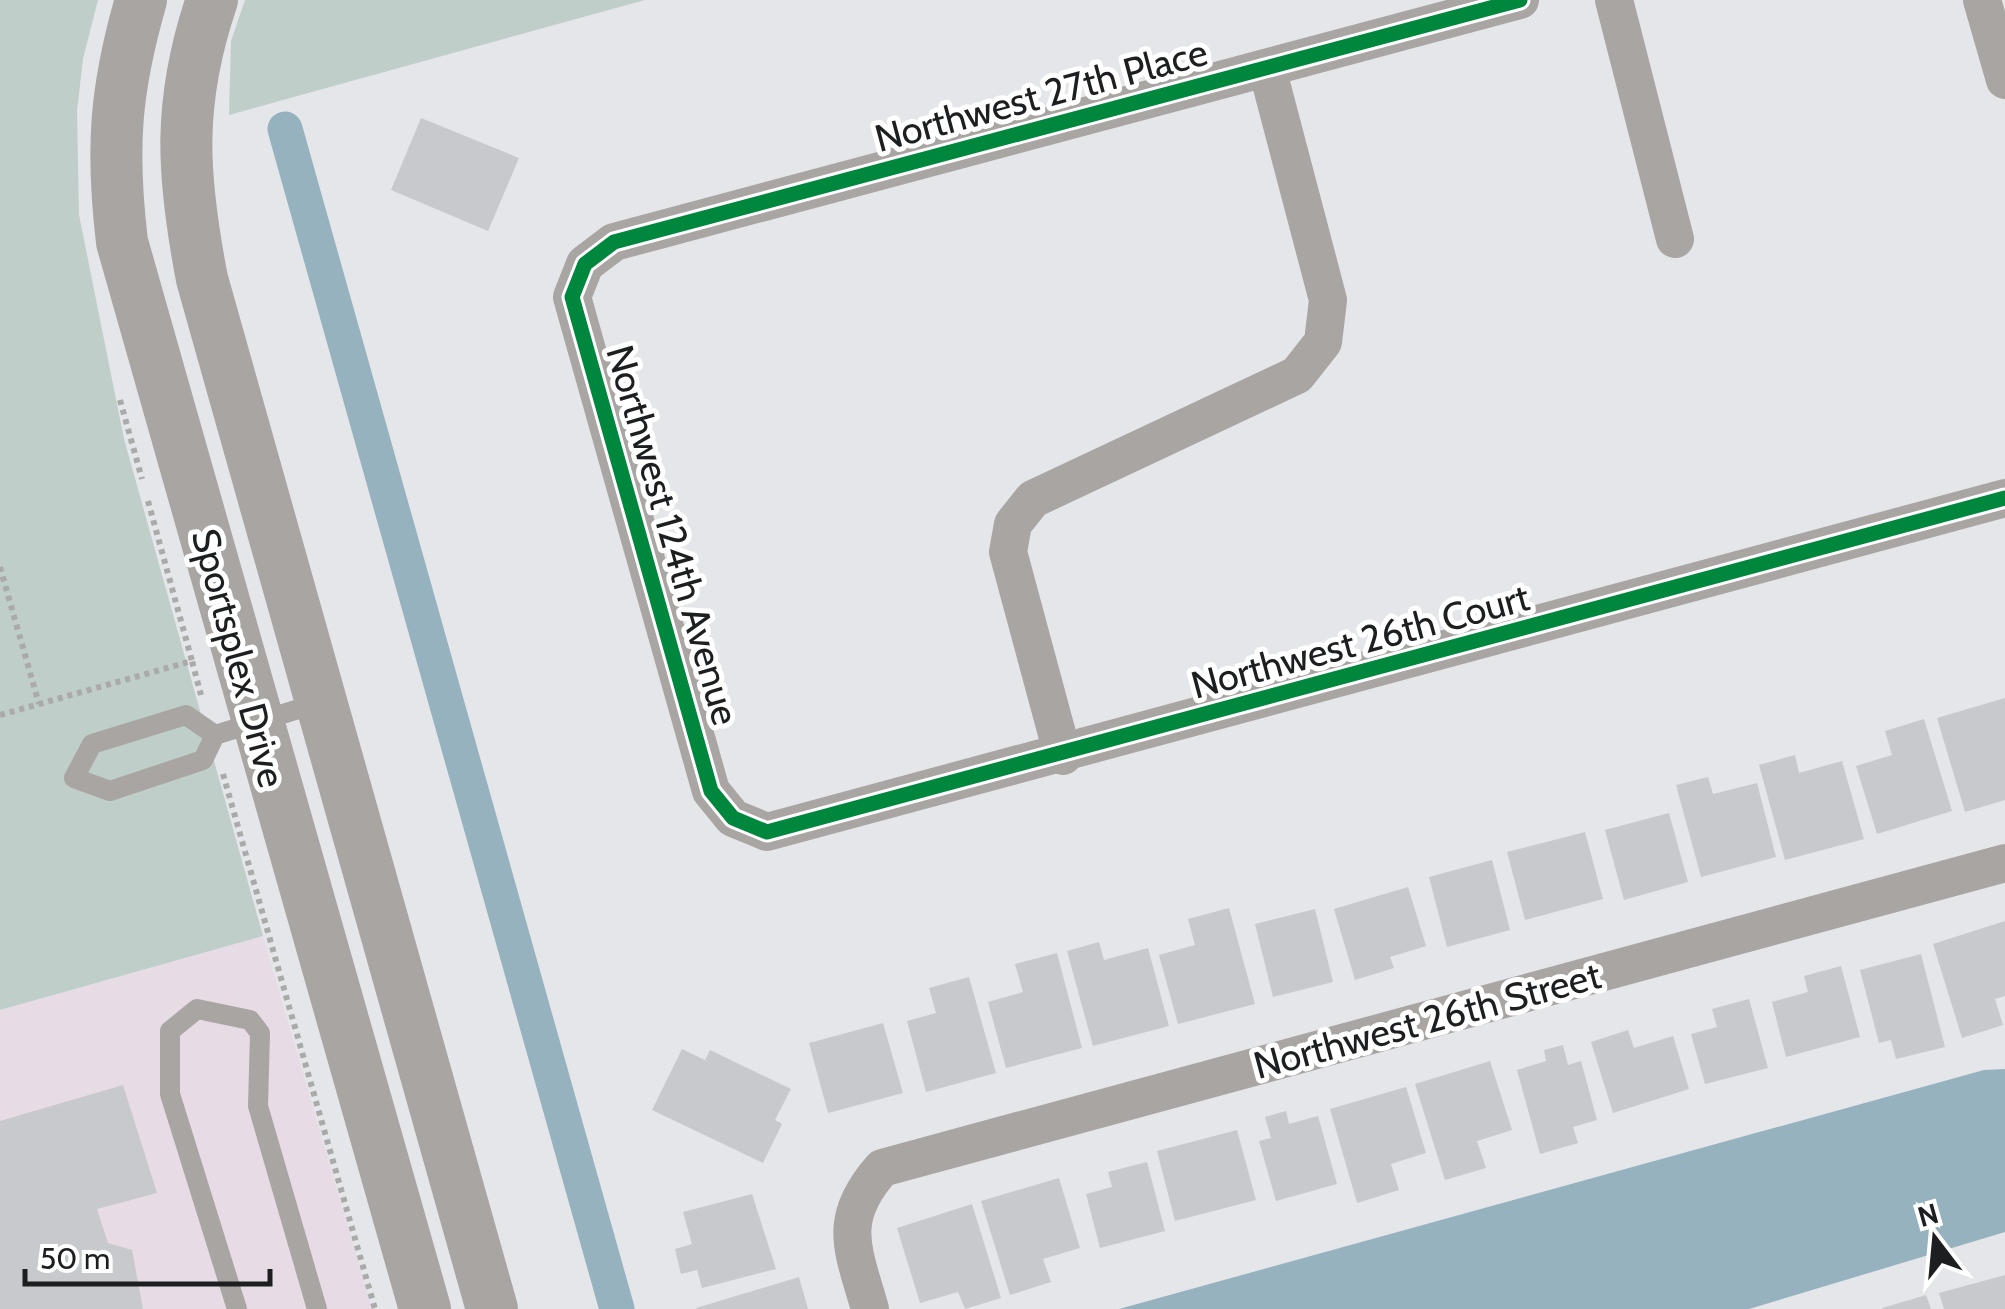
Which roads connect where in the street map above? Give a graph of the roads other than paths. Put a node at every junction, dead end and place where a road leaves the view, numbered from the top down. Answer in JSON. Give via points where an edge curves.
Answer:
{"nodes":[{"id":1,"x":141,"y":0,"type":"edge"},
{"id":2,"x":212,"y":0,"type":"edge"},
{"id":3,"x":1520,"y":0,"type":"edge"},
{"id":4,"x":1614,"y":0,"type":"edge"},
{"id":5,"x":1991,"y":4,"type":"edge"},
{"id":6,"x":1267,"y":68,"type":"junction"},
{"id":7,"x":2005,"y":80,"type":"edge"},
{"id":8,"x":1675,"y":238,"type":"dead end"},
{"id":9,"x":584,"y":264,"type":"joint"},
{"id":10,"x":2005,"y":498,"type":"edge"},
{"id":11,"x":318,"y":703,"type":"junction"},
{"id":12,"x":224,"y":732,"type":"junction"},
{"id":13,"x":1063,"y":756,"type":"junction"},
{"id":14,"x":733,"y":818,"type":"joint"},
{"id":15,"x":2005,"y":863,"type":"edge"},
{"id":16,"x":237,"y":1309,"type":"edge"},
{"id":17,"x":317,"y":1309,"type":"edge"},
{"id":18,"x":425,"y":1309,"type":"edge"},
{"id":19,"x":492,"y":1309,"type":"edge"},
{"id":20,"x":870,"y":1309,"type":"edge"}],
"edges":[{"from":1,"to":12,"type":"street","name":"Sportsplex Drive","via":[[116,106],[114,179]]},
{"from":2,"to":11,"type":"street","name":"Sportsplex Drive","via":[[186,108],[185,192],[202,279]]},
{"from":3,"to":6,"type":"street","name":"Northwest 27th Place"},
{"from":4,"to":8,"type":"street"},
{"from":5,"to":7,"type":"street"},
{"from":6,"to":9,"type":"street","name":"Northwest 27th Place","via":[[614,242]]},
{"from":6,"to":13,"type":"street","via":[[1328,300],[1324,342],[1297,374],[1033,499],[1014,524],[1008,552]]},
{"from":9,"to":14,"type":"street","name":"Northwest 124th Avenue","via":[[572,298],[712,792]]},
{"from":10,"to":13,"type":"street","name":"Northwest 26th Court"},
{"from":11,"to":12,"type":"lane"},
{"from":11,"to":19,"type":"street","name":"Sportsplex Drive"},
{"from":12,"to":12,"type":"lane","via":[[186,715],[92,744],[74,778],[110,791],[203,760]]},
{"from":12,"to":18,"type":"street","name":"Sportsplex Drive"},
{"from":13,"to":14,"type":"street","name":"Northwest 26th Court","via":[[767,832]]},
{"from":15,"to":20,"type":"street","name":"Northwest 26th Street","via":[[882,1168],[859,1194],[849,1234]]},
{"from":16,"to":17,"type":"lane","via":[[170,1094],[170,1031],[198,1009],[250,1020],[260,1034],[258,1106]]}]}
